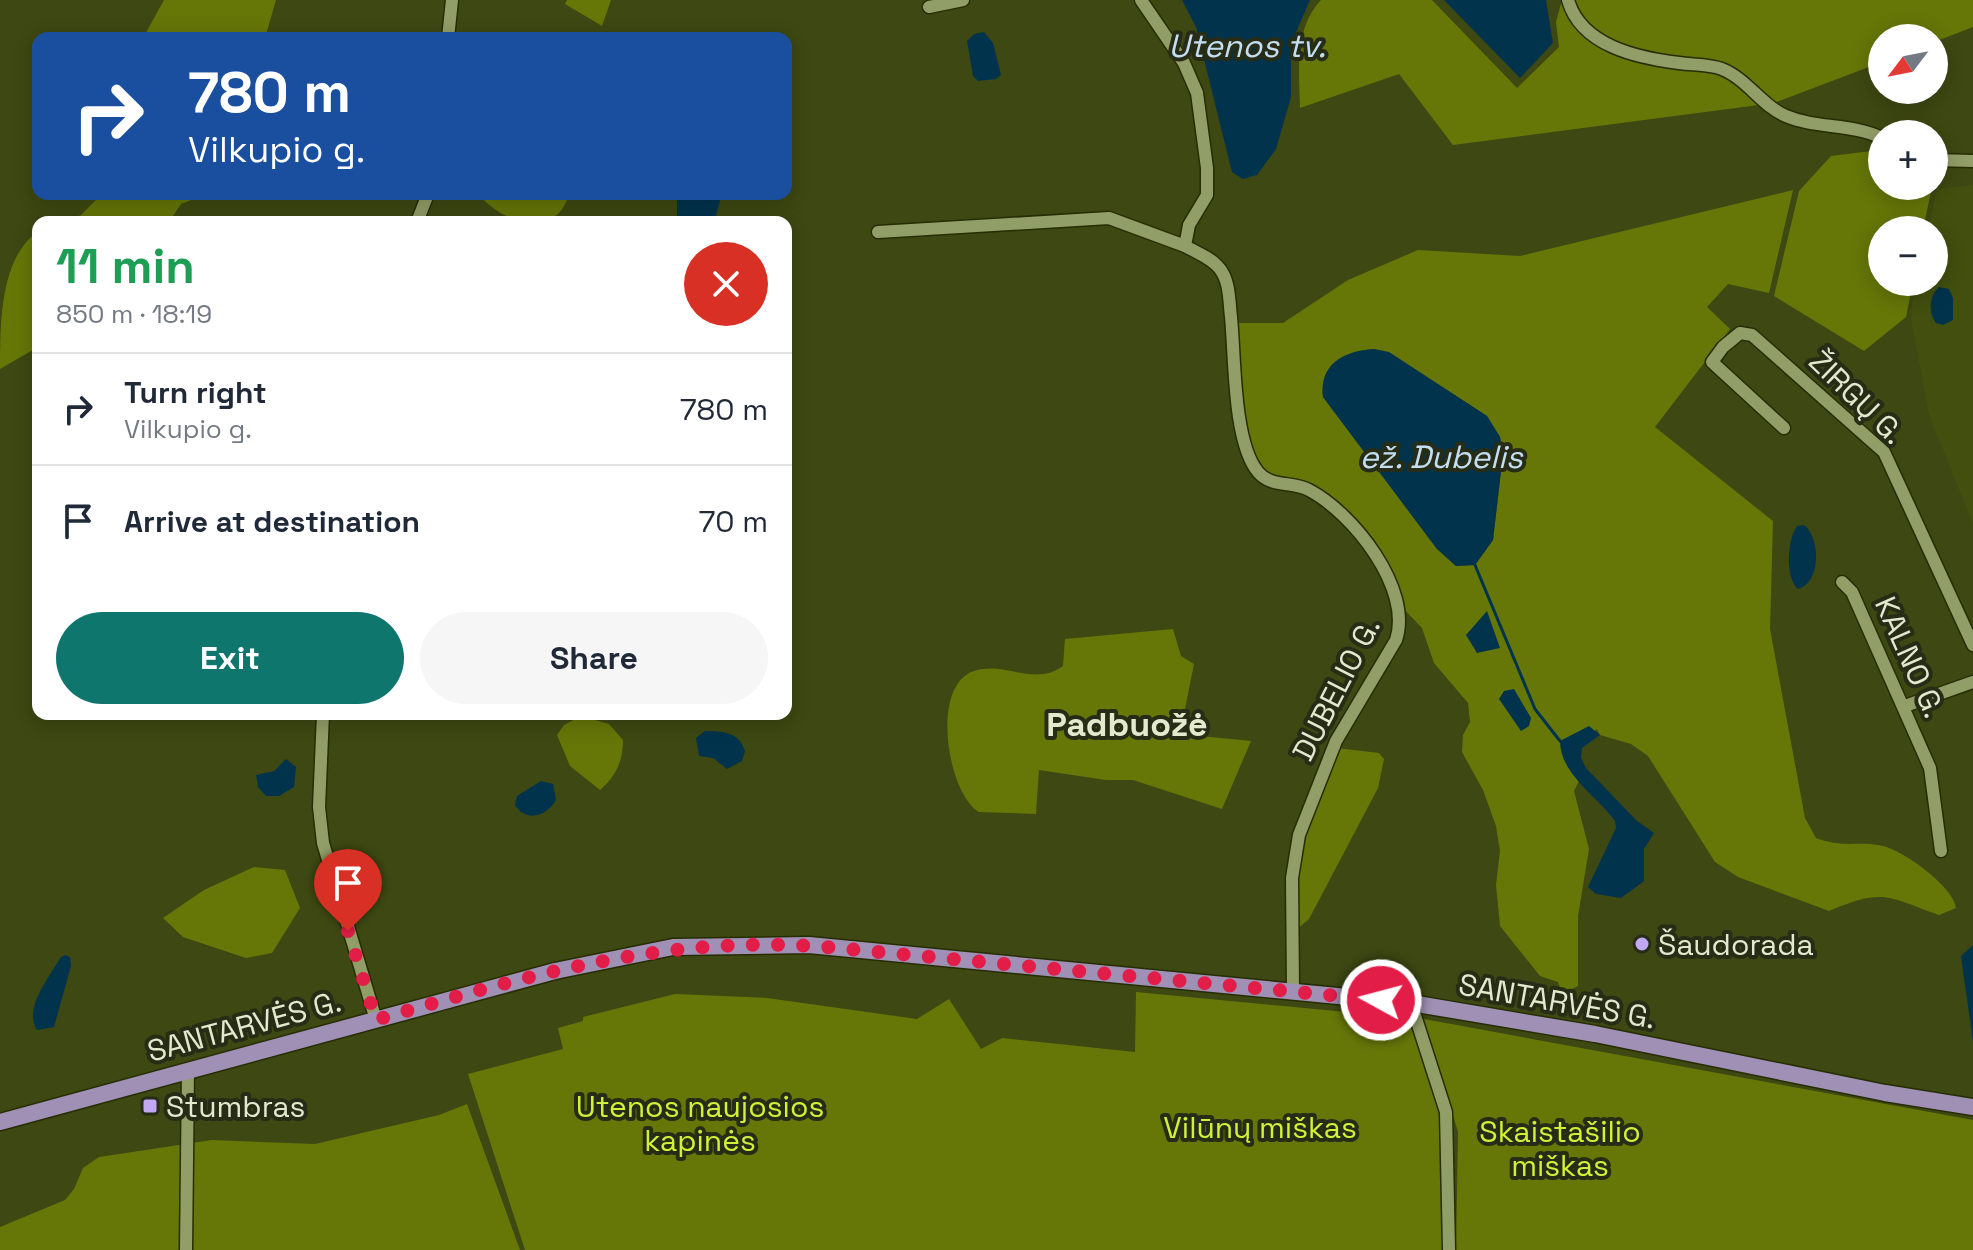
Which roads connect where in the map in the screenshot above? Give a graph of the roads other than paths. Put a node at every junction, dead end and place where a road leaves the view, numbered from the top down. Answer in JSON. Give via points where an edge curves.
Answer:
{"nodes":[{"id":1,"x":452,"y":0,"type":"edge"},
{"id":2,"x":963,"y":0,"type":"edge"},
{"id":3,"x":1141,"y":0,"type":"edge"},
{"id":4,"x":1568,"y":0,"type":"edge"},
{"id":5,"x":929,"y":7,"type":"dead end"},
{"id":6,"x":449,"y":32,"type":"edge"},
{"id":7,"x":1868,"y":131,"type":"edge"},
{"id":8,"x":1948,"y":160,"type":"edge"},
{"id":9,"x":1973,"y":161,"type":"edge"},
{"id":10,"x":878,"y":232,"type":"dead end"},
{"id":11,"x":1185,"y":246,"type":"junction"},
{"id":12,"x":1784,"y":428,"type":"dead end"},
{"id":13,"x":1842,"y":582,"type":"dead end"},
{"id":14,"x":1973,"y":645,"type":"edge"},
{"id":15,"x":1973,"y":682,"type":"edge"},
{"id":16,"x":1905,"y":706,"type":"junction"},
{"id":17,"x":323,"y":720,"type":"edge"},
{"id":18,"x":1941,"y":851,"type":"dead end"},
{"id":19,"x":1293,"y":989,"type":"junction"},
{"id":20,"x":1411,"y":1003,"type":"junction"},
{"id":21,"x":376,"y":1020,"type":"junction"},
{"id":22,"x":188,"y":1070,"type":"junction"},
{"id":23,"x":1973,"y":1107,"type":"edge"},
{"id":24,"x":0,"y":1122,"type":"edge"},
{"id":25,"x":186,"y":1250,"type":"edge"},
{"id":26,"x":1449,"y":1250,"type":"edge"}],
"edges":[{"from":1,"to":6,"type":"street"},
{"from":2,"to":5,"type":"street"},
{"from":3,"to":11,"type":"street","via":[[1184,63],[1197,93],[1207,195],[1189,225]]},
{"from":4,"to":7,"type":"street","via":[[1576,20],[1608,45],[1720,68],[1789,117]]},
{"from":8,"to":9,"type":"street"},
{"from":10,"to":11,"type":"street","name":"DUBELIO G.","via":[[1109,218]]},
{"from":11,"to":19,"type":"street","name":"DUBELIO G.","via":[[1212,261],[1227,284],[1244,446],[1258,472],[1269,481],[1309,489],[1356,528],[1382,567],[1400,611],[1396,640],[1336,741],[1299,835],[1292,878]]},
{"from":12,"to":14,"type":"street","name":"ŽIRGŲ G.","via":[[1712,362],[1740,333],[1752,335],[1884,452]]},
{"from":13,"to":16,"type":"street","name":"KALNO G.","via":[[1852,592]]},
{"from":15,"to":16,"type":"street"},
{"from":16,"to":18,"type":"street","name":"KALNO G.","via":[[1930,768]]},
{"from":17,"to":21,"type":"street","via":[[323,843]]},
{"from":19,"to":20,"type":"main road","name":"SANTARVĖS G."},
{"from":19,"to":21,"type":"main road","name":"SANTARVĖS G.","via":[[809,945],[701,946],[648,951],[555,971]]},
{"from":20,"to":23,"type":"main road","name":"SANTARVĖS G."},
{"from":20,"to":26,"type":"street","via":[[1446,1112]]},
{"from":21,"to":22,"type":"main road","name":"SANTARVĖS G."},
{"from":22,"to":24,"type":"main road","name":"SANTARVĖS G."},
{"from":22,"to":25,"type":"street"}]}
